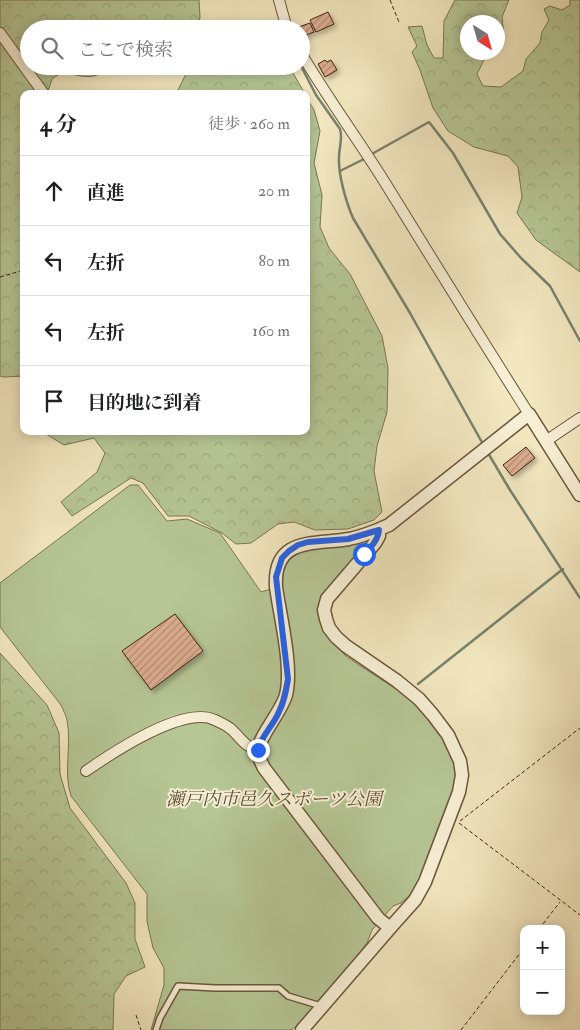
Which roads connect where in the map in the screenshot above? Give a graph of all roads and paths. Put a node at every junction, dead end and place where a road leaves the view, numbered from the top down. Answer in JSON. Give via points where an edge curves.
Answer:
{"nodes":[{"id":1,"x":279,"y":0,"type":"edge"},
{"id":2,"x":390,"y":0,"type":"edge"},
{"id":3,"x":285,"y":20,"type":"edge"},
{"id":4,"x":399,"y":22,"type":"dead end"},
{"id":5,"x":0,"y":33,"type":"edge"},
{"id":6,"x":20,"y":61,"type":"edge"},
{"id":7,"x":310,"y":68,"type":"edge"},
{"id":8,"x":30,"y":75,"type":"edge"},
{"id":9,"x":41,"y":90,"type":"edge"},
{"id":10,"x":20,"y":271,"type":"edge"},
{"id":11,"x":0,"y":277,"type":"edge"},
{"id":12,"x":529,"y":414,"type":"junction"},
{"id":13,"x":580,"y":418,"type":"edge"},
{"id":14,"x":546,"y":441,"type":"junction"},
{"id":15,"x":580,"y":495,"type":"edge"},
{"id":16,"x":379,"y":530,"type":"junction"},
{"id":17,"x":580,"y":728,"type":"edge"},
{"id":18,"x":258,"y":750,"type":"junction"},
{"id":19,"x":86,"y":771,"type":"dead end"},
{"id":20,"x":560,"y":901,"type":"junction"},
{"id":21,"x":580,"y":915,"type":"edge"},
{"id":22,"x":542,"y":925,"type":"edge"},
{"id":23,"x":390,"y":928,"type":"junction"},
{"id":24,"x":520,"y":953,"type":"edge"},
{"id":25,"x":323,"y":1007,"type":"junction"},
{"id":26,"x":136,"y":1015,"type":"dead end"},
{"id":27,"x":142,"y":1030,"type":"edge"},
{"id":28,"x":156,"y":1030,"type":"edge"},
{"id":29,"x":302,"y":1030,"type":"edge"},
{"id":30,"x":461,"y":1030,"type":"edge"}],
"edges":[{"from":1,"to":3,"type":"street"},
{"from":2,"to":4,"type":"path"},
{"from":5,"to":6,"type":"street"},
{"from":7,"to":12,"type":"street"},
{"from":8,"to":9,"type":"street"},
{"from":10,"to":11,"type":"path"},
{"from":12,"to":14,"type":"street"},
{"from":12,"to":16,"type":"street"},
{"from":13,"to":14,"type":"street"},
{"from":14,"to":15,"type":"street"},
{"from":16,"to":18,"type":"street","via":[[348,539],[308,542],[298,545],[282,558],[276,577],[288,679],[278,714]]},
{"from":16,"to":23,"type":"street","via":[[375,543],[327,599],[324,610],[329,628],[336,638],[397,681],[433,715],[448,735],[460,761],[462,775],[459,792],[425,882],[415,900]]},
{"from":17,"to":20,"type":"path","via":[[458,822]]},
{"from":18,"to":19,"type":"street","via":[[247,746],[228,726],[212,718],[195,717],[155,730]]},
{"from":18,"to":23,"type":"street","via":[[264,768],[378,918]]},
{"from":20,"to":21,"type":"path"},
{"from":20,"to":22,"type":"path"},
{"from":23,"to":25,"type":"street"},
{"from":24,"to":30,"type":"path"},
{"from":25,"to":28,"type":"lane","via":[[288,996],[279,988],[178,986]]},
{"from":25,"to":29,"type":"street"},
{"from":26,"to":27,"type":"path"}]}
